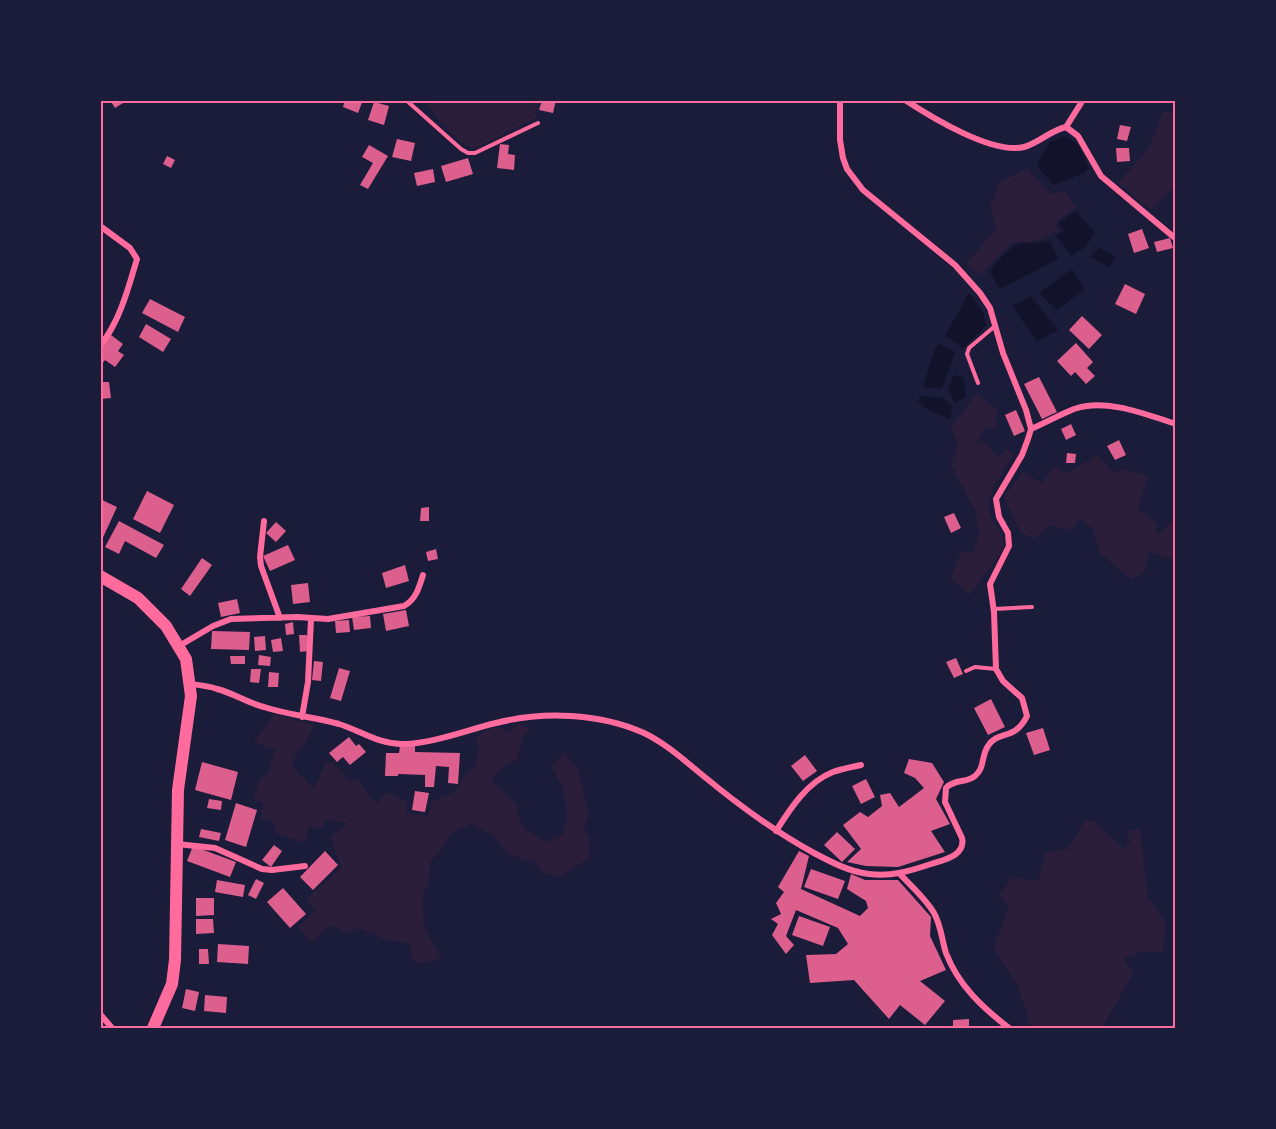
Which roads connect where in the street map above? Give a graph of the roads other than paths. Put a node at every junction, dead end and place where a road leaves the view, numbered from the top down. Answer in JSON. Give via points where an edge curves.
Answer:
{"nodes":[{"id":1,"x":406,"y":100,"type":"edge"},
{"id":2,"x":840,"y":100,"type":"edge"},
{"id":3,"x":905,"y":100,"type":"edge"},
{"id":4,"x":1083,"y":100,"type":"edge"},
{"id":5,"x":537,"y":123,"type":"dead end"},
{"id":6,"x":1066,"y":127,"type":"junction"},
{"id":7,"x":100,"y":226,"type":"edge"},
{"id":8,"x":1176,"y":238,"type":"edge"},
{"id":9,"x":995,"y":326,"type":"junction"},
{"id":10,"x":100,"y":346,"type":"edge"},
{"id":11,"x":978,"y":383,"type":"dead end"},
{"id":12,"x":1176,"y":424,"type":"edge"},
{"id":13,"x":1031,"y":429,"type":"junction"},
{"id":14,"x":264,"y":521,"type":"dead end"},
{"id":15,"x":423,"y":575,"type":"dead end"},
{"id":16,"x":100,"y":576,"type":"edge"},
{"id":17,"x":1032,"y":607,"type":"dead end"},
{"id":18,"x":994,"y":609,"type":"junction"},
{"id":19,"x":280,"y":618,"type":"junction"},
{"id":20,"x":311,"y":619,"type":"junction"},
{"id":21,"x":179,"y":646,"type":"junction"},
{"id":22,"x":996,"y":669,"type":"junction"},
{"id":23,"x":966,"y":671,"type":"dead end"},
{"id":24,"x":190,"y":684,"type":"junction"},
{"id":25,"x":302,"y":717,"type":"junction"},
{"id":26,"x":861,"y":765,"type":"dead end"},
{"id":27,"x":776,"y":831,"type":"junction"},
{"id":28,"x":177,"y":844,"type":"junction"},
{"id":29,"x":305,"y":866,"type":"dead end"},
{"id":30,"x":900,"y":874,"type":"junction"},
{"id":31,"x":100,"y":1014,"type":"edge"},
{"id":32,"x":112,"y":1029,"type":"edge"},
{"id":33,"x":153,"y":1029,"type":"edge"},
{"id":34,"x":1009,"y":1029,"type":"edge"}],
"edges":[{"from":1,"to":5,"type":"lane","via":[[468,153]]},
{"from":2,"to":9,"type":"street","via":[[843,158],[856,183],[970,280],[990,308]]},
{"from":3,"to":6,"type":"street","via":[[984,142],[1024,147]]},
{"from":4,"to":6,"type":"street"},
{"from":6,"to":8,"type":"street","via":[[1078,136],[1109,183]]},
{"from":7,"to":10,"type":"street","via":[[130,248],[137,259],[124,303]]},
{"from":9,"to":11,"type":"lane","via":[[967,354]]},
{"from":9,"to":13,"type":"street"},
{"from":12,"to":13,"type":"street","via":[[1103,405],[1073,410]]},
{"from":13,"to":18,"type":"street","via":[[1022,455],[996,500],[1009,539],[990,584]]},
{"from":14,"to":19,"type":"street","via":[[260,557]]},
{"from":15,"to":20,"type":"street","via":[[417,592],[404,606]]},
{"from":16,"to":21,"type":"highway","via":[[138,598],[166,626]]},
{"from":17,"to":18,"type":"lane"},
{"from":18,"to":22,"type":"street"},
{"from":19,"to":20,"type":"street"},
{"from":19,"to":21,"type":"street","via":[[222,621]]},
{"from":20,"to":25,"type":"street"},
{"from":21,"to":24,"type":"highway","via":[[186,659]]},
{"from":22,"to":23,"type":"lane","via":[[975,667]]},
{"from":22,"to":30,"type":"street","via":[[1022,698],[1027,716],[1017,730],[995,739],[987,747],[974,778],[950,784],[946,789],[945,802],[962,838],[960,851]]},
{"from":24,"to":25,"type":"street","via":[[218,689]]},
{"from":24,"to":28,"type":"highway","via":[[178,790]]},
{"from":25,"to":27,"type":"street","via":[[403,744],[499,722],[566,716],[605,720],[663,743],[750,815]]},
{"from":26,"to":27,"type":"street","via":[[833,772],[811,786]]},
{"from":27,"to":30,"type":"street","via":[[834,864],[868,874]]},
{"from":28,"to":29,"type":"street","via":[[215,848],[262,870]]},
{"from":28,"to":33,"type":"highway","via":[[172,984]]},
{"from":30,"to":34,"type":"street","via":[[933,911],[947,954],[962,983]]},
{"from":31,"to":32,"type":"street"}]}
